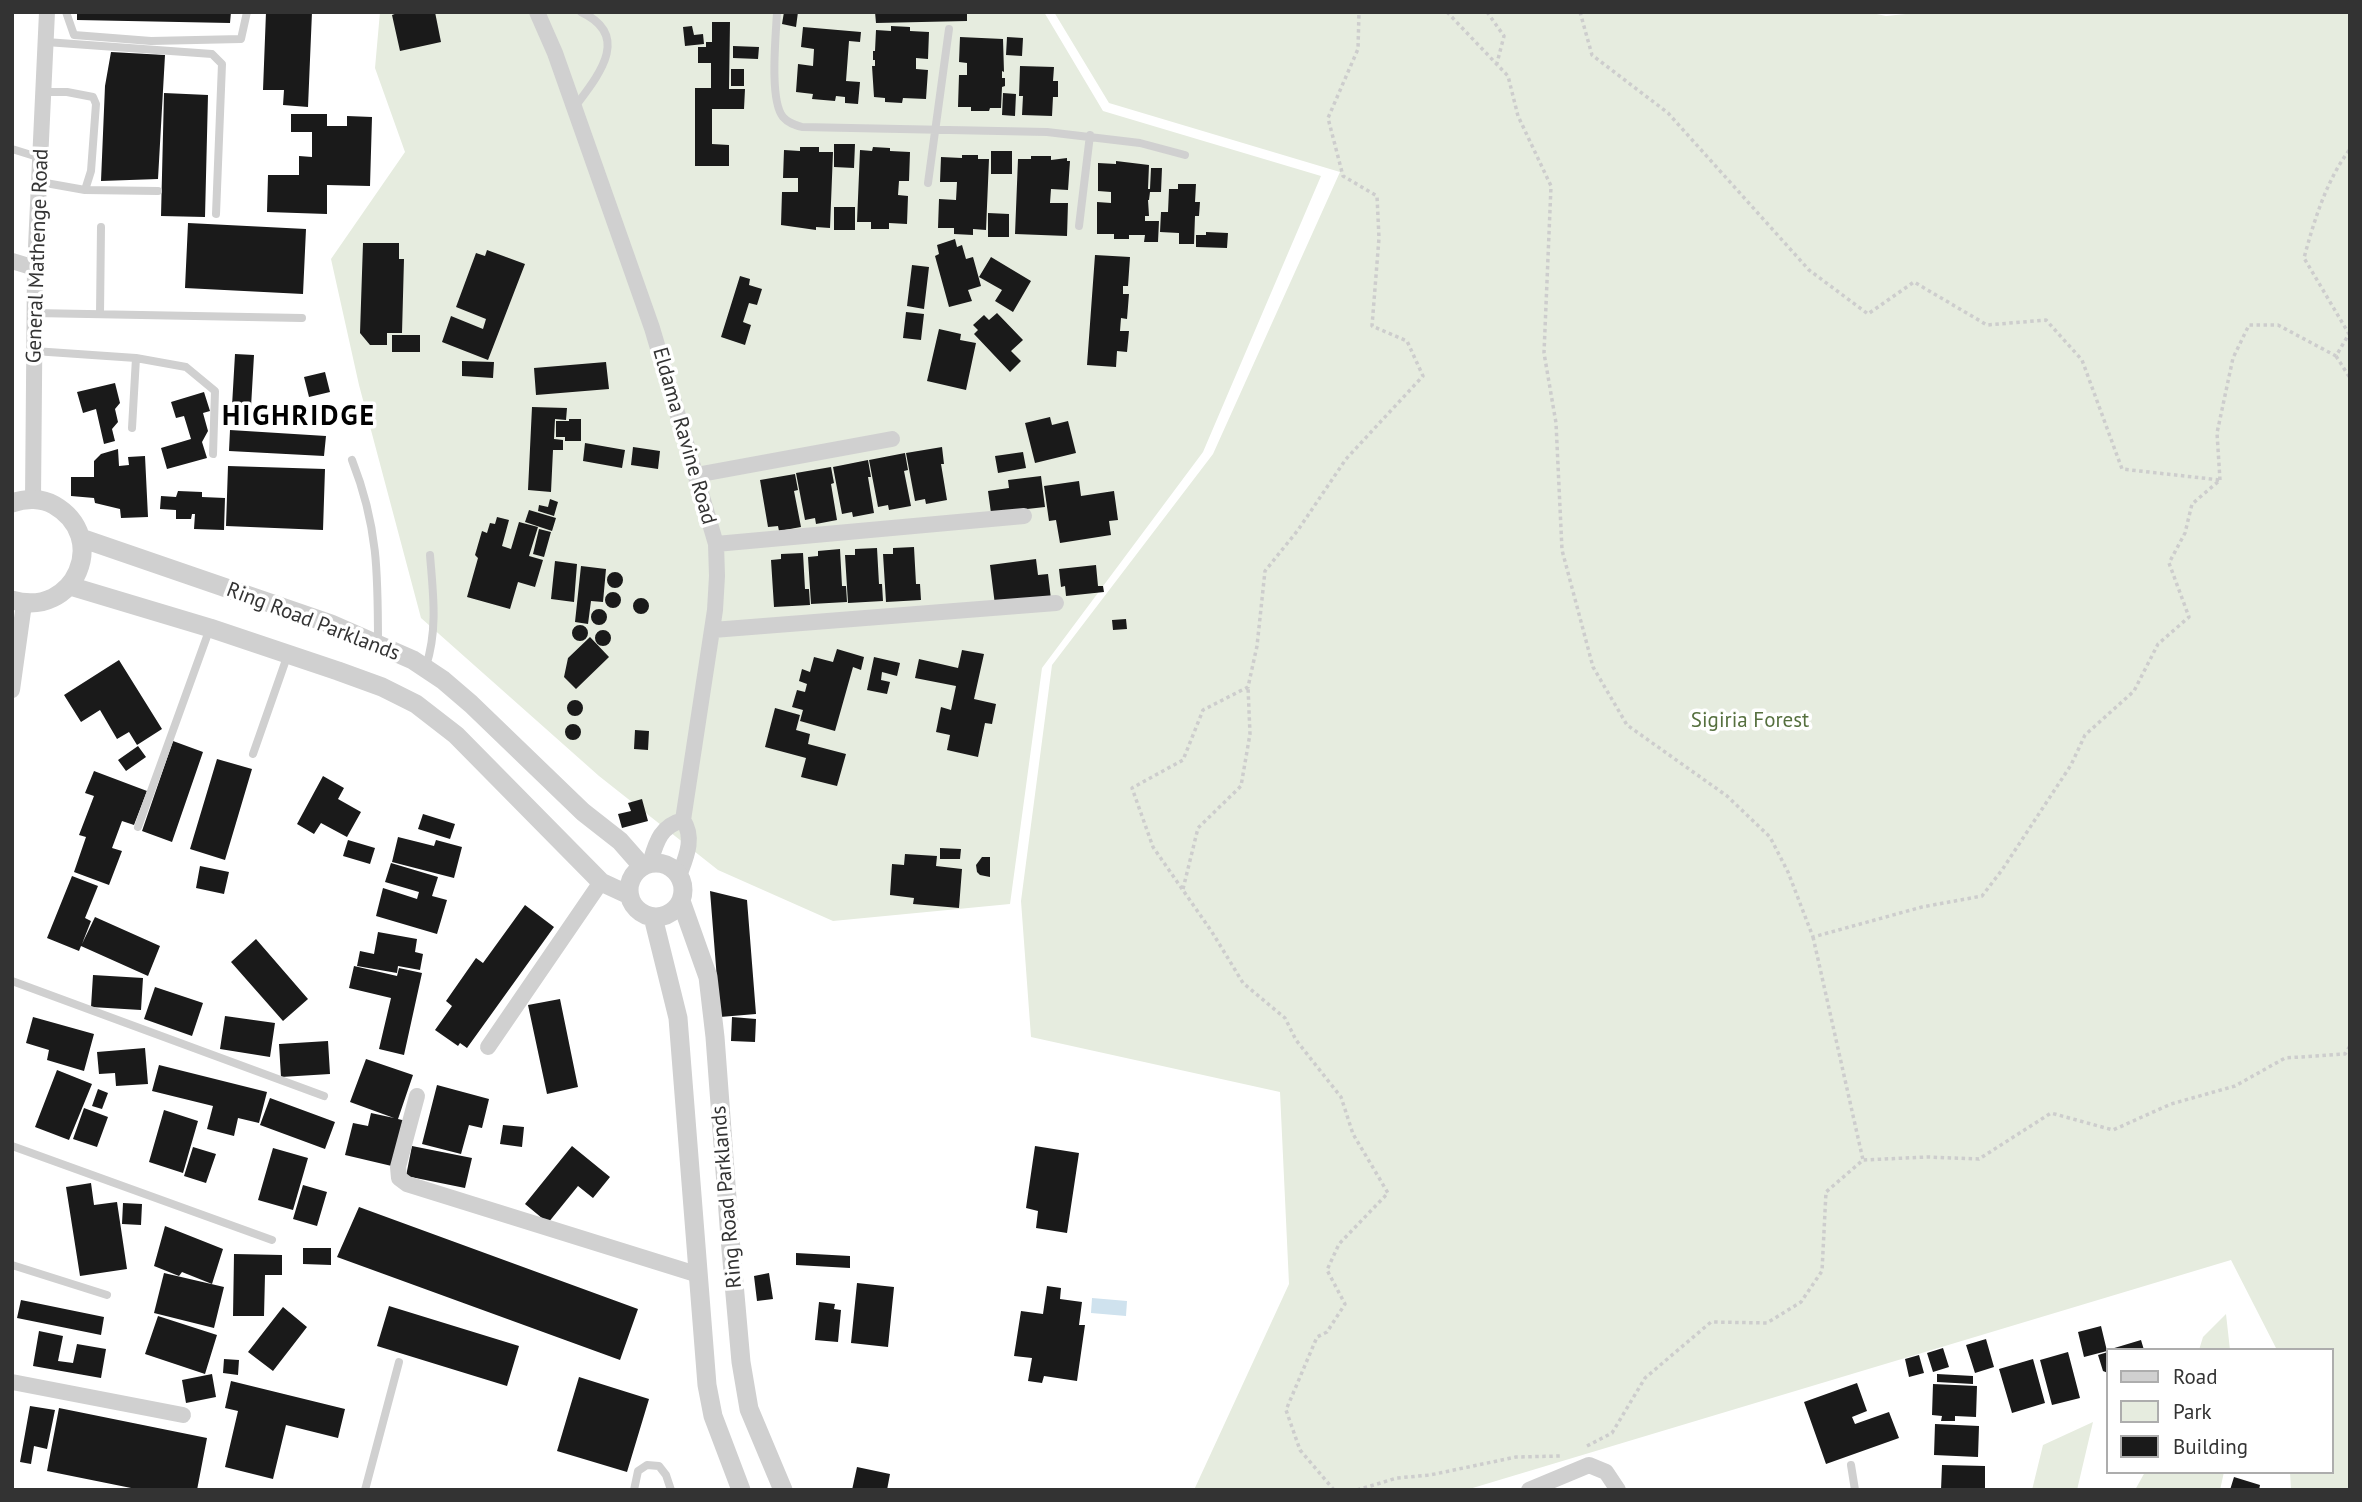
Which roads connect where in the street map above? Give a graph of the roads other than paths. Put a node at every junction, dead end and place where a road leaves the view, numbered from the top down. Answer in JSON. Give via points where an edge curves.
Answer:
{"nodes":[{"id":1,"x":47,"y":12,"type":"edge"},
{"id":2,"x":66,"y":12,"type":"edge"},
{"id":3,"x":247,"y":12,"type":"edge"},
{"id":4,"x":537,"y":12,"type":"edge"},
{"id":5,"x":581,"y":12,"type":"edge"},
{"id":6,"x":777,"y":12,"type":"edge"},
{"id":7,"x":949,"y":29,"type":"dead end"},
{"id":8,"x":46,"y":43,"type":"junction"},
{"id":9,"x":44,"y":92,"type":"junction"},
{"id":10,"x":574,"y":108,"type":"junction"},
{"id":11,"x":935,"y":131,"type":"junction"},
{"id":12,"x":1090,"y":135,"type":"junction"},
{"id":13,"x":12,"y":149,"type":"edge"},
{"id":14,"x":1185,"y":156,"type":"dead end"},
{"id":15,"x":41,"y":158,"type":"junction"},
{"id":16,"x":40,"y":182,"type":"junction"},
{"id":17,"x":928,"y":183,"type":"dead end"},
{"id":18,"x":85,"y":190,"type":"junction"},
{"id":19,"x":158,"y":191,"type":"dead end"},
{"id":20,"x":216,"y":214,"type":"dead end"},
{"id":21,"x":1079,"y":226,"type":"dead end"},
{"id":22,"x":100,"y":227,"type":"dead end"},
{"id":23,"x":12,"y":261,"type":"edge"},
{"id":24,"x":35,"y":268,"type":"junction"},
{"id":25,"x":34,"y":313,"type":"junction"},
{"id":26,"x":100,"y":314,"type":"junction"},
{"id":27,"x":302,"y":318,"type":"dead end"},
{"id":28,"x":34,"y":351,"type":"junction"},
{"id":29,"x":136,"y":358,"type":"junction"},
{"id":30,"x":132,"y":428,"type":"dead end"},
{"id":31,"x":892,"y":439,"type":"dead end"},
{"id":32,"x":213,"y":454,"type":"dead end"},
{"id":33,"x":352,"y":460,"type":"dead end"},
{"id":34,"x":696,"y":475,"type":"junction"},
{"id":35,"x":33,"y":499,"type":"junction"},
{"id":36,"x":12,"y":503,"type":"edge"},
{"id":37,"x":1024,"y":516,"type":"dead end"},
{"id":38,"x":80,"y":538,"type":"junction"},
{"id":39,"x":716,"y":544,"type":"junction"},
{"id":40,"x":430,"y":555,"type":"dead end"},
{"id":41,"x":70,"y":586,"type":"junction"},
{"id":42,"x":18,"y":602,"type":"edge"},
{"id":43,"x":1056,"y":603,"type":"dead end"},
{"id":44,"x":210,"y":628,"type":"junction"},
{"id":45,"x":713,"y":630,"type":"junction"},
{"id":46,"x":378,"y":643,"type":"junction"},
{"id":47,"x":288,"y":654,"type":"junction"},
{"id":48,"x":425,"y":669,"type":"junction"},
{"id":49,"x":12,"y":690,"type":"edge"},
{"id":50,"x":253,"y":754,"type":"dead end"},
{"id":51,"x":683,"y":820,"type":"junction"},
{"id":52,"x":138,"y":827,"type":"dead end"},
{"id":53,"x":646,"y":864,"type":"junction"},
{"id":54,"x":679,"y":876,"type":"junction"},
{"id":55,"x":601,"y":883,"type":"junction"},
{"id":56,"x":629,"y":895,"type":"junction"},
{"id":57,"x":681,"y":901,"type":"junction"},
{"id":58,"x":653,"y":917,"type":"junction"},
{"id":59,"x":12,"y":981,"type":"edge"},
{"id":60,"x":488,"y":1047,"type":"dead end"},
{"id":61,"x":324,"y":1096,"type":"dead end"},
{"id":62,"x":417,"y":1096,"type":"dead end"},
{"id":63,"x":12,"y":1146,"type":"edge"},
{"id":64,"x":730,"y":1238,"type":"junction"},
{"id":65,"x":272,"y":1240,"type":"dead end"},
{"id":66,"x":696,"y":1241,"type":"junction"},
{"id":67,"x":12,"y":1265,"type":"edge"},
{"id":68,"x":699,"y":1275,"type":"junction"},
{"id":69,"x":107,"y":1295,"type":"dead end"},
{"id":70,"x":399,"y":1362,"type":"dead end"},
{"id":71,"x":12,"y":1382,"type":"edge"},
{"id":72,"x":183,"y":1415,"type":"dead end"},
{"id":73,"x":1851,"y":1465,"type":"dead end"},
{"id":74,"x":365,"y":1490,"type":"edge"},
{"id":75,"x":634,"y":1490,"type":"edge"},
{"id":76,"x":671,"y":1490,"type":"edge"},
{"id":77,"x":741,"y":1490,"type":"edge"},
{"id":78,"x":783,"y":1490,"type":"edge"},
{"id":79,"x":1529,"y":1490,"type":"edge"},
{"id":80,"x":1618,"y":1490,"type":"edge"},
{"id":81,"x":1855,"y":1490,"type":"edge"}],
"edges":[{"from":1,"to":8,"type":"street","name":"General Mathenge Road"},
{"from":2,"to":3,"type":"lane","via":[[74,34],[151,41],[242,39]]},
{"from":4,"to":10,"type":"street","name":"Eldama Ravine Road"},
{"from":5,"to":10,"type":"lane","via":[[599,22],[608,45],[601,70]]},
{"from":6,"to":11,"type":"lane","via":[[776,95],[782,116],[792,124]]},
{"from":7,"to":11,"type":"lane"},
{"from":8,"to":9,"type":"street","name":"General Mathenge Road"},
{"from":8,"to":20,"type":"lane","via":[[212,54],[222,64]]},
{"from":9,"to":15,"type":"street","name":"General Mathenge Road"},
{"from":9,"to":18,"type":"lane","via":[[93,97],[96,104],[91,171]]},
{"from":10,"to":34,"type":"street","name":"Eldama Ravine Road","via":[[652,328]]},
{"from":11,"to":12,"type":"lane"},
{"from":11,"to":17,"type":"lane"},
{"from":12,"to":14,"type":"lane"},
{"from":12,"to":21,"type":"lane"},
{"from":13,"to":15,"type":"lane"},
{"from":15,"to":16,"type":"street","name":"General Mathenge Road"},
{"from":16,"to":18,"type":"lane"},
{"from":16,"to":24,"type":"street","name":"General Mathenge Road"},
{"from":18,"to":19,"type":"lane"},
{"from":22,"to":26,"type":"lane"},
{"from":23,"to":24,"type":"street"},
{"from":24,"to":25,"type":"street","name":"General Mathenge Road"},
{"from":25,"to":26,"type":"lane"},
{"from":25,"to":28,"type":"street","name":"General Mathenge Road"},
{"from":26,"to":27,"type":"lane"},
{"from":28,"to":29,"type":"lane"},
{"from":28,"to":35,"type":"street","name":"General Mathenge Road"},
{"from":29,"to":30,"type":"lane"},
{"from":29,"to":32,"type":"lane","via":[[186,367],[215,391]]},
{"from":31,"to":34,"type":"street"},
{"from":33,"to":46,"type":"lane","via":[[373,525]]},
{"from":34,"to":39,"type":"street","name":"Eldama Ravine Road"},
{"from":35,"to":36,"type":"street"},
{"from":35,"to":38,"type":"street","via":[[63,510]]},
{"from":37,"to":39,"type":"street"},
{"from":38,"to":41,"type":"street","via":[[79,572]]},
{"from":38,"to":46,"type":"street","name":"Ring Road Parklands"},
{"from":39,"to":45,"type":"street","name":"Eldama Ravine Road"},
{"from":40,"to":48,"type":"lane","via":[[435,615]]},
{"from":41,"to":42,"type":"street","via":[[41,603]]},
{"from":41,"to":44,"type":"street","name":"Ring Road Parklands"},
{"from":42,"to":49,"type":"street"},
{"from":43,"to":45,"type":"street"},
{"from":44,"to":47,"type":"street","name":"Ring Road Parklands"},
{"from":44,"to":52,"type":"lane"},
{"from":45,"to":51,"type":"street","name":"Eldama Ravine Road"},
{"from":46,"to":48,"type":"street","name":"Ring Road Parklands"},
{"from":47,"to":50,"type":"lane"},
{"from":47,"to":55,"type":"street","name":"Ring Road Parklands","via":[[416,704],[456,736]]},
{"from":48,"to":53,"type":"street","name":"Ring Road Parklands","via":[[471,704],[583,812]]},
{"from":51,"to":53,"type":"street","via":[[662,833]]},
{"from":51,"to":54,"type":"street","name":"Eldama Ravine Road","via":[[689,843]]},
{"from":53,"to":54,"type":"street","via":[[667,865]]},
{"from":53,"to":56,"type":"street","via":[[631,878]]},
{"from":54,"to":57,"type":"street"},
{"from":55,"to":56,"type":"street","name":"Ring Road Parklands"},
{"from":55,"to":60,"type":"street"},
{"from":56,"to":58,"type":"street","via":[[637,910]]},
{"from":57,"to":58,"type":"street","via":[[669,914]]},
{"from":57,"to":64,"type":"street","name":"Ring Road Parklands","via":[[708,977]]},
{"from":58,"to":66,"type":"street","name":"Ring Road Parklands","via":[[678,1018]]},
{"from":59,"to":61,"type":"lane"},
{"from":62,"to":68,"type":"street","via":[[398,1167],[399,1178],[407,1184]]},
{"from":63,"to":65,"type":"lane"},
{"from":64,"to":66,"type":"street"},
{"from":64,"to":78,"type":"street","name":"Ring Road Parklands","via":[[749,1409]]},
{"from":66,"to":68,"type":"street","name":"Ring Road Parklands"},
{"from":67,"to":69,"type":"lane"},
{"from":68,"to":77,"type":"street","name":"Ring Road Parklands","via":[[709,1395]]},
{"from":70,"to":74,"type":"lane"},
{"from":71,"to":72,"type":"street"},
{"from":73,"to":81,"type":"lane"},
{"from":75,"to":76,"type":"lane","via":[[638,1471],[647,1465],[659,1466]]},
{"from":79,"to":80,"type":"street","via":[[1589,1465],[1606,1472]]}]}
